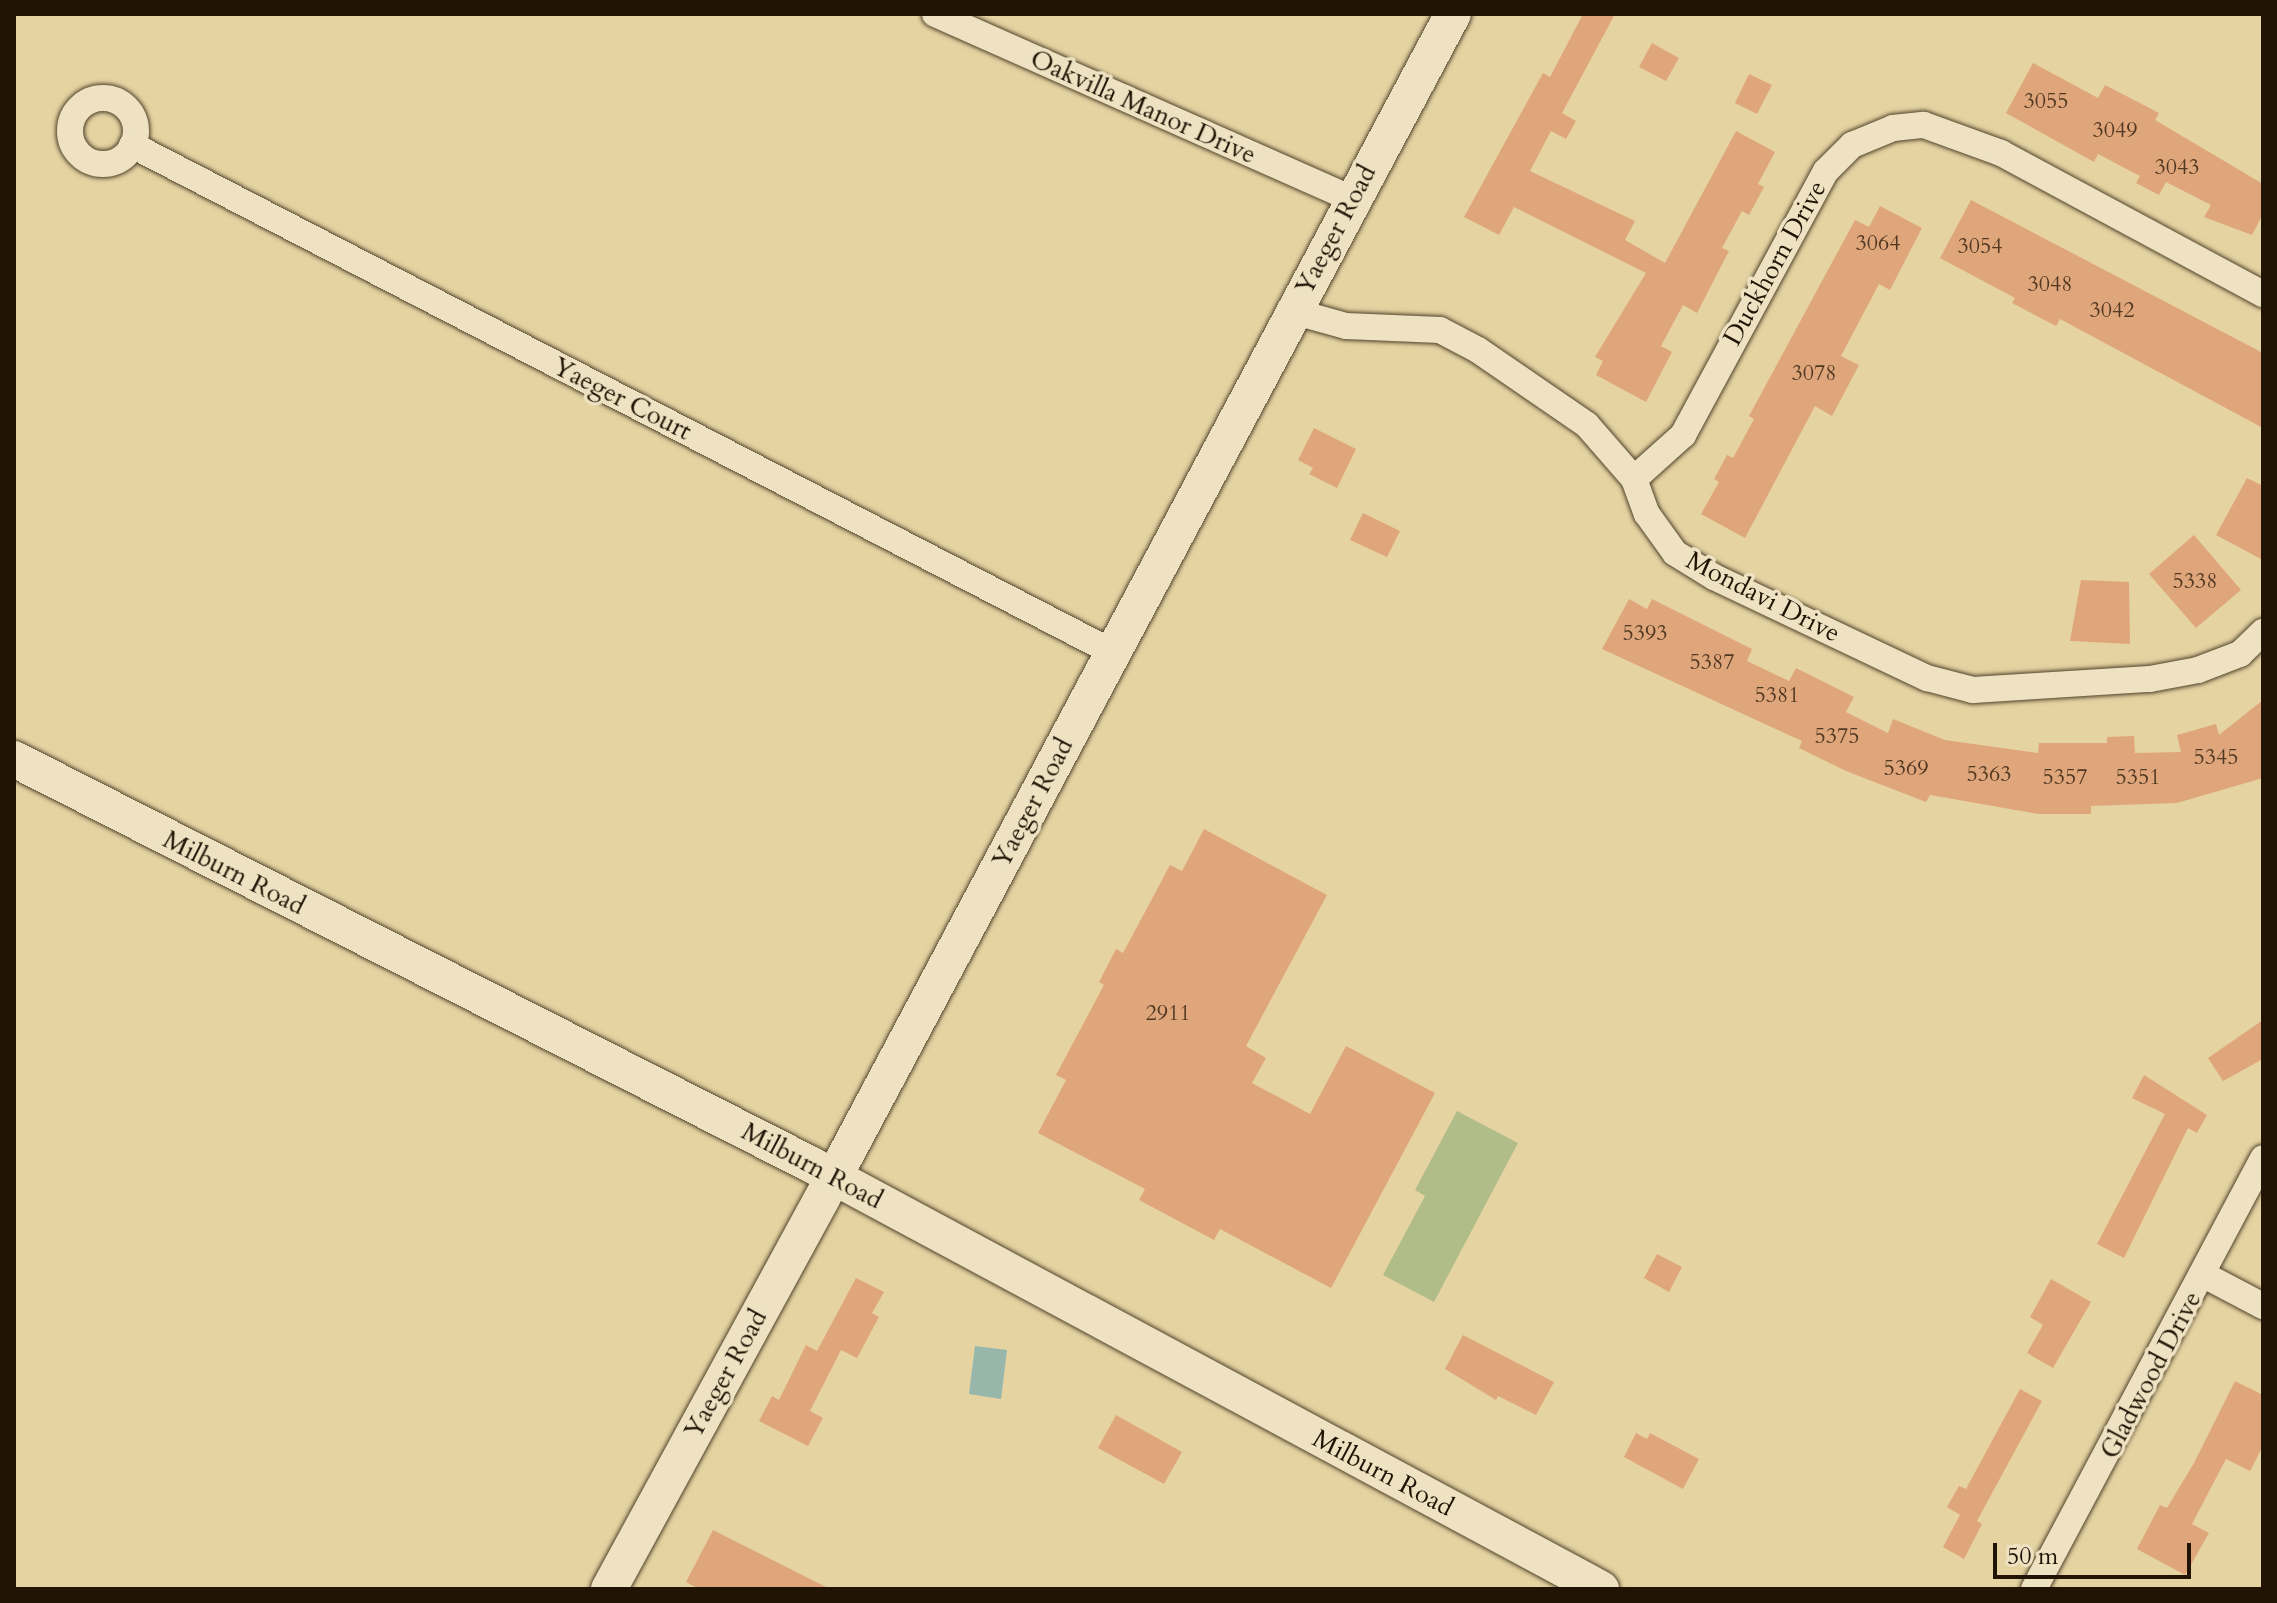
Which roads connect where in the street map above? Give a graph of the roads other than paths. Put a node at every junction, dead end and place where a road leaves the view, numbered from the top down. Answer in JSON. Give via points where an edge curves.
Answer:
{"nodes":[{"id":1,"x":935,"y":14,"type":"edge"},
{"id":2,"x":1453,"y":14,"type":"edge"},
{"id":3,"x":132,"y":145,"type":"dead end"},
{"id":4,"x":1352,"y":199,"type":"junction"},
{"id":5,"x":2263,"y":294,"type":"edge"},
{"id":6,"x":1292,"y":311,"type":"junction"},
{"id":7,"x":1634,"y":479,"type":"junction"},
{"id":8,"x":2263,"y":632,"type":"edge"},
{"id":9,"x":1112,"y":652,"type":"junction"},
{"id":10,"x":14,"y":759,"type":"edge"},
{"id":11,"x":2263,"y":1158,"type":"edge"},
{"id":12,"x":834,"y":1177,"type":"junction"},
{"id":13,"x":2204,"y":1275,"type":"junction"},
{"id":14,"x":2263,"y":1306,"type":"edge"},
{"id":15,"x":609,"y":1589,"type":"edge"},
{"id":16,"x":1601,"y":1589,"type":"edge"},
{"id":17,"x":2034,"y":1589,"type":"edge"}],
"edges":[{"from":1,"to":4,"type":"street","name":"Oakvilla Manor Drive"},
{"from":2,"to":4,"type":"street","name":"Yaeger Road"},
{"from":3,"to":9,"type":"street","name":"Yaeger Court"},
{"from":4,"to":6,"type":"street","name":"Yaeger Road"},
{"from":5,"to":7,"type":"street","name":"Duckhorn Drive","via":[[2001,153],[1924,125],[1893,128],[1852,145],[1826,171],[1683,435]]},
{"from":6,"to":7,"type":"street","name":"Mondavi Drive","via":[[1346,326],[1440,330],[1587,425]]},
{"from":6,"to":9,"type":"street","name":"Yaeger Road"},
{"from":7,"to":8,"type":"street","name":"Mondavi Drive","via":[[1647,514],[1675,553],[1714,577],[1927,678],[1973,690],[2150,679],[2198,670],[2240,654]]},
{"from":9,"to":12,"type":"street","name":"Yaeger Road"},
{"from":10,"to":12,"type":"street","name":"Milburn Road"},
{"from":11,"to":13,"type":"street","name":"Gladwood Drive"},
{"from":12,"to":15,"type":"street","name":"Yaeger Road"},
{"from":12,"to":16,"type":"street","name":"Milburn Road"},
{"from":13,"to":14,"type":"street"},
{"from":13,"to":17,"type":"street","name":"Gladwood Drive"}]}
